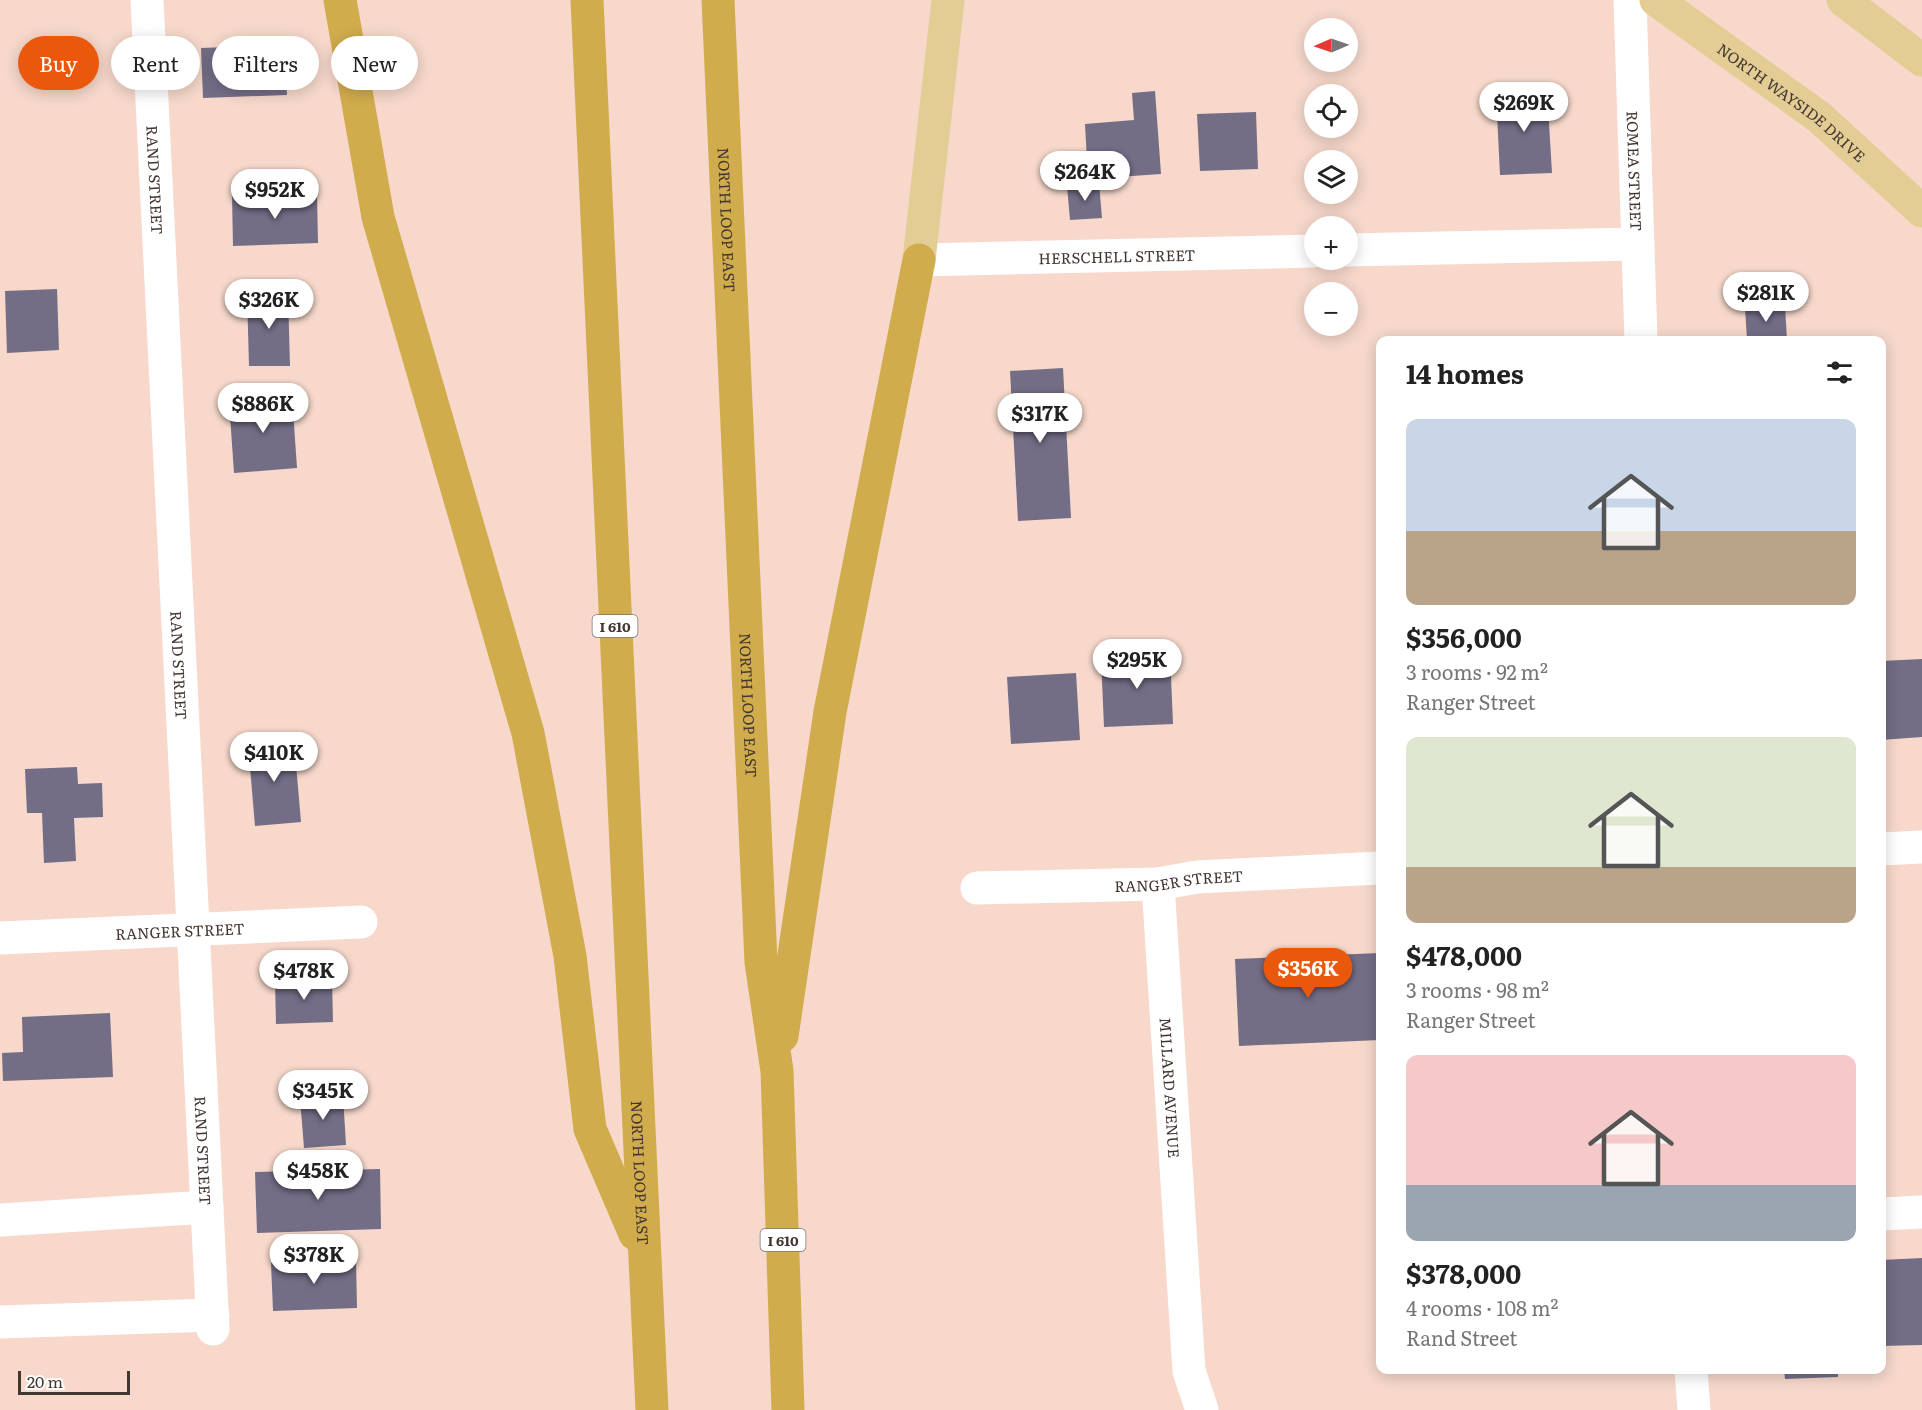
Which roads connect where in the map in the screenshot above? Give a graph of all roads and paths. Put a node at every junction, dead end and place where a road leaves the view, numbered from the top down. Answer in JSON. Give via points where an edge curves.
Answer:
{"nodes":[{"id":1,"x":147,"y":0,"type":"edge"},
{"id":2,"x":340,"y":0,"type":"edge"},
{"id":3,"x":587,"y":0,"type":"edge"},
{"id":4,"x":718,"y":0,"type":"edge"},
{"id":5,"x":948,"y":0,"type":"edge"},
{"id":6,"x":1630,"y":0,"type":"edge"},
{"id":7,"x":1656,"y":0,"type":"edge"},
{"id":8,"x":1843,"y":0,"type":"edge"},
{"id":9,"x":1922,"y":60,"type":"edge"},
{"id":10,"x":1922,"y":211,"type":"edge"},
{"id":11,"x":1637,"y":244,"type":"junction"},
{"id":12,"x":1358,"y":250,"type":"edge"},
{"id":13,"x":1304,"y":251,"type":"edge"},
{"id":14,"x":920,"y":260,"type":"junction"},
{"id":15,"x":1641,"y":336,"type":"edge"},
{"id":16,"x":1922,"y":847,"type":"edge"},
{"id":17,"x":1886,"y":849,"type":"edge"},
{"id":18,"x":1376,"y":868,"type":"edge"},
{"id":19,"x":1158,"y":884,"type":"junction"},
{"id":20,"x":977,"y":888,"type":"dead end"},
{"id":21,"x":361,"y":922,"type":"dead end"},
{"id":22,"x":193,"y":931,"type":"junction"},
{"id":23,"x":0,"y":938,"type":"edge"},
{"id":24,"x":777,"y":1071,"type":"junction"},
{"id":25,"x":207,"y":1207,"type":"junction"},
{"id":26,"x":1922,"y":1212,"type":"edge"},
{"id":27,"x":1886,"y":1214,"type":"edge"},
{"id":28,"x":0,"y":1220,"type":"edge"},
{"id":29,"x":643,"y":1252,"type":"junction"},
{"id":30,"x":0,"y":1322,"type":"edge"},
{"id":31,"x":1691,"y":1374,"type":"edge"},
{"id":32,"x":652,"y":1410,"type":"edge"},
{"id":33,"x":788,"y":1410,"type":"edge"},
{"id":34,"x":1202,"y":1410,"type":"edge"},
{"id":35,"x":1694,"y":1410,"type":"edge"}],
"edges":[{"from":1,"to":22,"type":"street","name":"RAND STREET"},
{"from":2,"to":29,"type":"highway","via":[[378,217],[528,733],[570,956],[590,1129]]},
{"from":3,"to":29,"type":"highway","name":"NORTH LOOP EAST","number":"I 610"},
{"from":4,"to":24,"type":"highway","name":"NORTH LOOP EAST","number":"I 610","via":[[761,962]]},
{"from":5,"to":14,"type":"main road"},
{"from":6,"to":11,"type":"street","name":"ROMEA STREET"},
{"from":7,"to":10,"type":"main road","name":"NORTH WAYSIDE DRIVE","via":[[1819,117]]},
{"from":8,"to":9,"type":"main road"},
{"from":11,"to":12,"type":"street"},
{"from":11,"to":15,"type":"street","name":"ROMEA STREET"},
{"from":13,"to":14,"type":"street","name":"HERSCHELL STREET"},
{"from":14,"to":24,"type":"highway","via":[[830,712]]},
{"from":16,"to":17,"type":"street"},
{"from":18,"to":19,"type":"street","name":"RANGER STREET","via":[[1197,877]]},
{"from":19,"to":20,"type":"street","name":"RANGER STREET"},
{"from":19,"to":34,"type":"street","name":"MILLARD AVENUE","via":[[1189,1371]]},
{"from":21,"to":22,"type":"street","name":"RANGER STREET"},
{"from":22,"to":23,"type":"street","name":"RANGER STREET"},
{"from":22,"to":25,"type":"street","name":"RAND STREET"},
{"from":24,"to":33,"type":"highway","name":"NORTH LOOP EAST","number":"I 610"},
{"from":25,"to":28,"type":"street"},
{"from":25,"to":30,"type":"street","name":"RAND STREET","via":[[213,1322]]},
{"from":26,"to":27,"type":"street"},
{"from":29,"to":32,"type":"highway","name":"NORTH LOOP EAST","number":"I 610"},
{"from":31,"to":35,"type":"street"}]}
